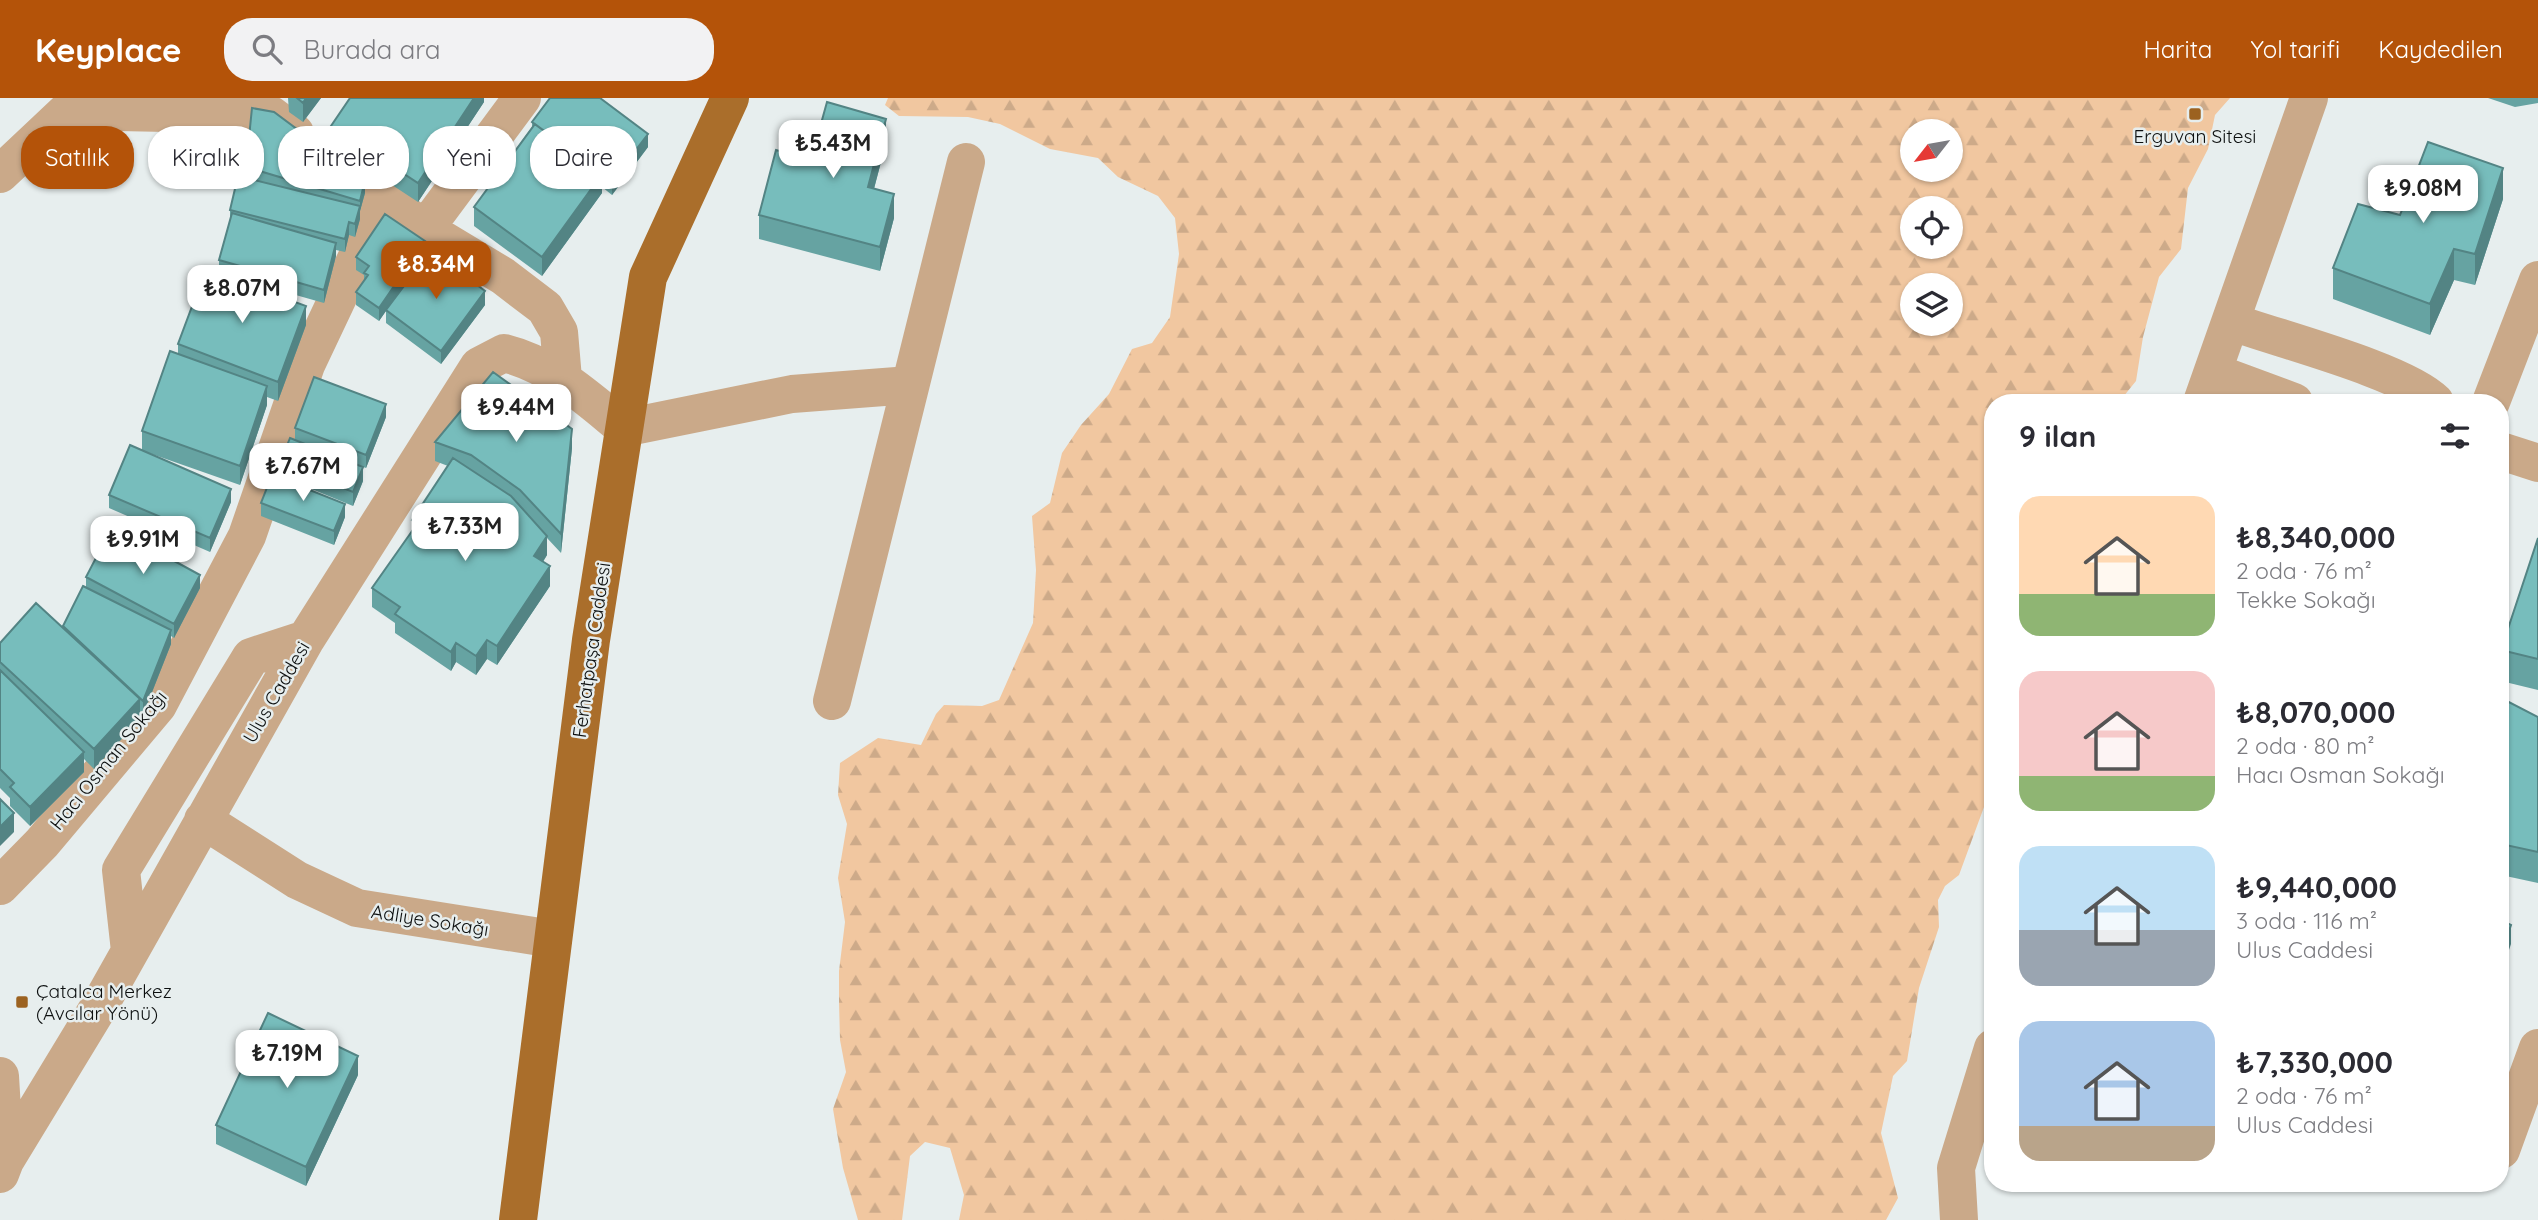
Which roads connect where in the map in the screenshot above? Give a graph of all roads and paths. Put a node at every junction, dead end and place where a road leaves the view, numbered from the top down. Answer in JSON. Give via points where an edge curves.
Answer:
{"nodes":[{"id":1,"x":522,"y":98,"type":"edge"},
{"id":2,"x":730,"y":98,"type":"edge"},
{"id":3,"x":2309,"y":98,"type":"edge"},
{"id":4,"x":58,"y":105,"type":"edge"},
{"id":5,"x":272,"y":106,"type":"edge"},
{"id":6,"x":966,"y":162,"type":"dead end"},
{"id":7,"x":0,"y":174,"type":"edge"},
{"id":8,"x":384,"y":200,"type":"junction"},
{"id":9,"x":425,"y":229,"type":"junction"},
{"id":10,"x":2538,"y":280,"type":"edge"},
{"id":11,"x":2232,"y":322,"type":"junction"},
{"id":12,"x":563,"y":379,"type":"junction"},
{"id":13,"x":911,"y":385,"type":"junction"},
{"id":14,"x":2207,"y":387,"type":"edge"},
{"id":15,"x":2248,"y":394,"type":"edge"},
{"id":16,"x":2427,"y":394,"type":"edge"},
{"id":17,"x":2494,"y":394,"type":"edge"},
{"id":18,"x":624,"y":428,"type":"junction"},
{"id":19,"x":2509,"y":454,"type":"edge"},
{"id":20,"x":2538,"y":463,"type":"edge"},
{"id":21,"x":306,"y":639,"type":"junction"},
{"id":22,"x":832,"y":701,"type":"dead end"},
{"id":23,"x":203,"y":820,"type":"junction"},
{"id":24,"x":0,"y":886,"type":"edge"},
{"id":25,"x":553,"y":939,"type":"junction"},
{"id":26,"x":130,"y":951,"type":"junction"},
{"id":27,"x":2538,"y":1048,"type":"edge"},
{"id":28,"x":0,"y":1076,"type":"edge"},
{"id":29,"x":1984,"y":1077,"type":"edge"},
{"id":30,"x":2509,"y":1128,"type":"edge"},
{"id":31,"x":2,"y":1168,"type":"edge"},
{"id":32,"x":518,"y":1220,"type":"edge"},
{"id":33,"x":1959,"y":1220,"type":"edge"}],
"edges":[{"from":1,"to":9,"type":"street"},
{"from":2,"to":18,"type":"main road","name":"Ferhatpaşa Caddesi","via":[[648,277]]},
{"from":3,"to":11,"type":"street"},
{"from":4,"to":5,"type":"street"},
{"from":4,"to":7,"type":"street"},
{"from":5,"to":8,"type":"street"},
{"from":6,"to":13,"type":"street"},
{"from":8,"to":9,"type":"street"},
{"from":8,"to":24,"type":"street","name":"Hacı Osman Sokağı","via":[[306,365],[247,536],[158,705]]},
{"from":9,"to":12,"type":"street","via":[[503,276],[545,308],[559,332]]},
{"from":10,"to":17,"type":"street"},
{"from":11,"to":14,"type":"street"},
{"from":11,"to":16,"type":"street","via":[[2372,369]]},
{"from":12,"to":18,"type":"street","name":"Ulus Caddesi"},
{"from":12,"to":21,"type":"street","name":"Ulus Caddesi","via":[[533,360],[504,353],[479,366]]},
{"from":13,"to":18,"type":"street","via":[[792,394]]},
{"from":13,"to":22,"type":"street"},
{"from":14,"to":15,"type":"street"},
{"from":18,"to":25,"type":"main road","name":"Ferhatpaşa Caddesi","via":[[591,640]]},
{"from":19,"to":20,"type":"street"},
{"from":21,"to":23,"type":"street","name":"Ulus Caddesi"},
{"from":21,"to":26,"type":"street","via":[[251,657],[121,870]]},
{"from":23,"to":25,"type":"street","name":"Adliye Sokağı","via":[[298,880],[357,908]]},
{"from":23,"to":26,"type":"street","name":"Ulus Caddesi"},
{"from":25,"to":32,"type":"main road","name":"Ferhatpaşa Caddesi"},
{"from":26,"to":31,"type":"street","name":"Ulus Caddesi"},
{"from":27,"to":30,"type":"street"},
{"from":28,"to":31,"type":"street"},
{"from":29,"to":33,"type":"street","via":[[1956,1168]]}]}
